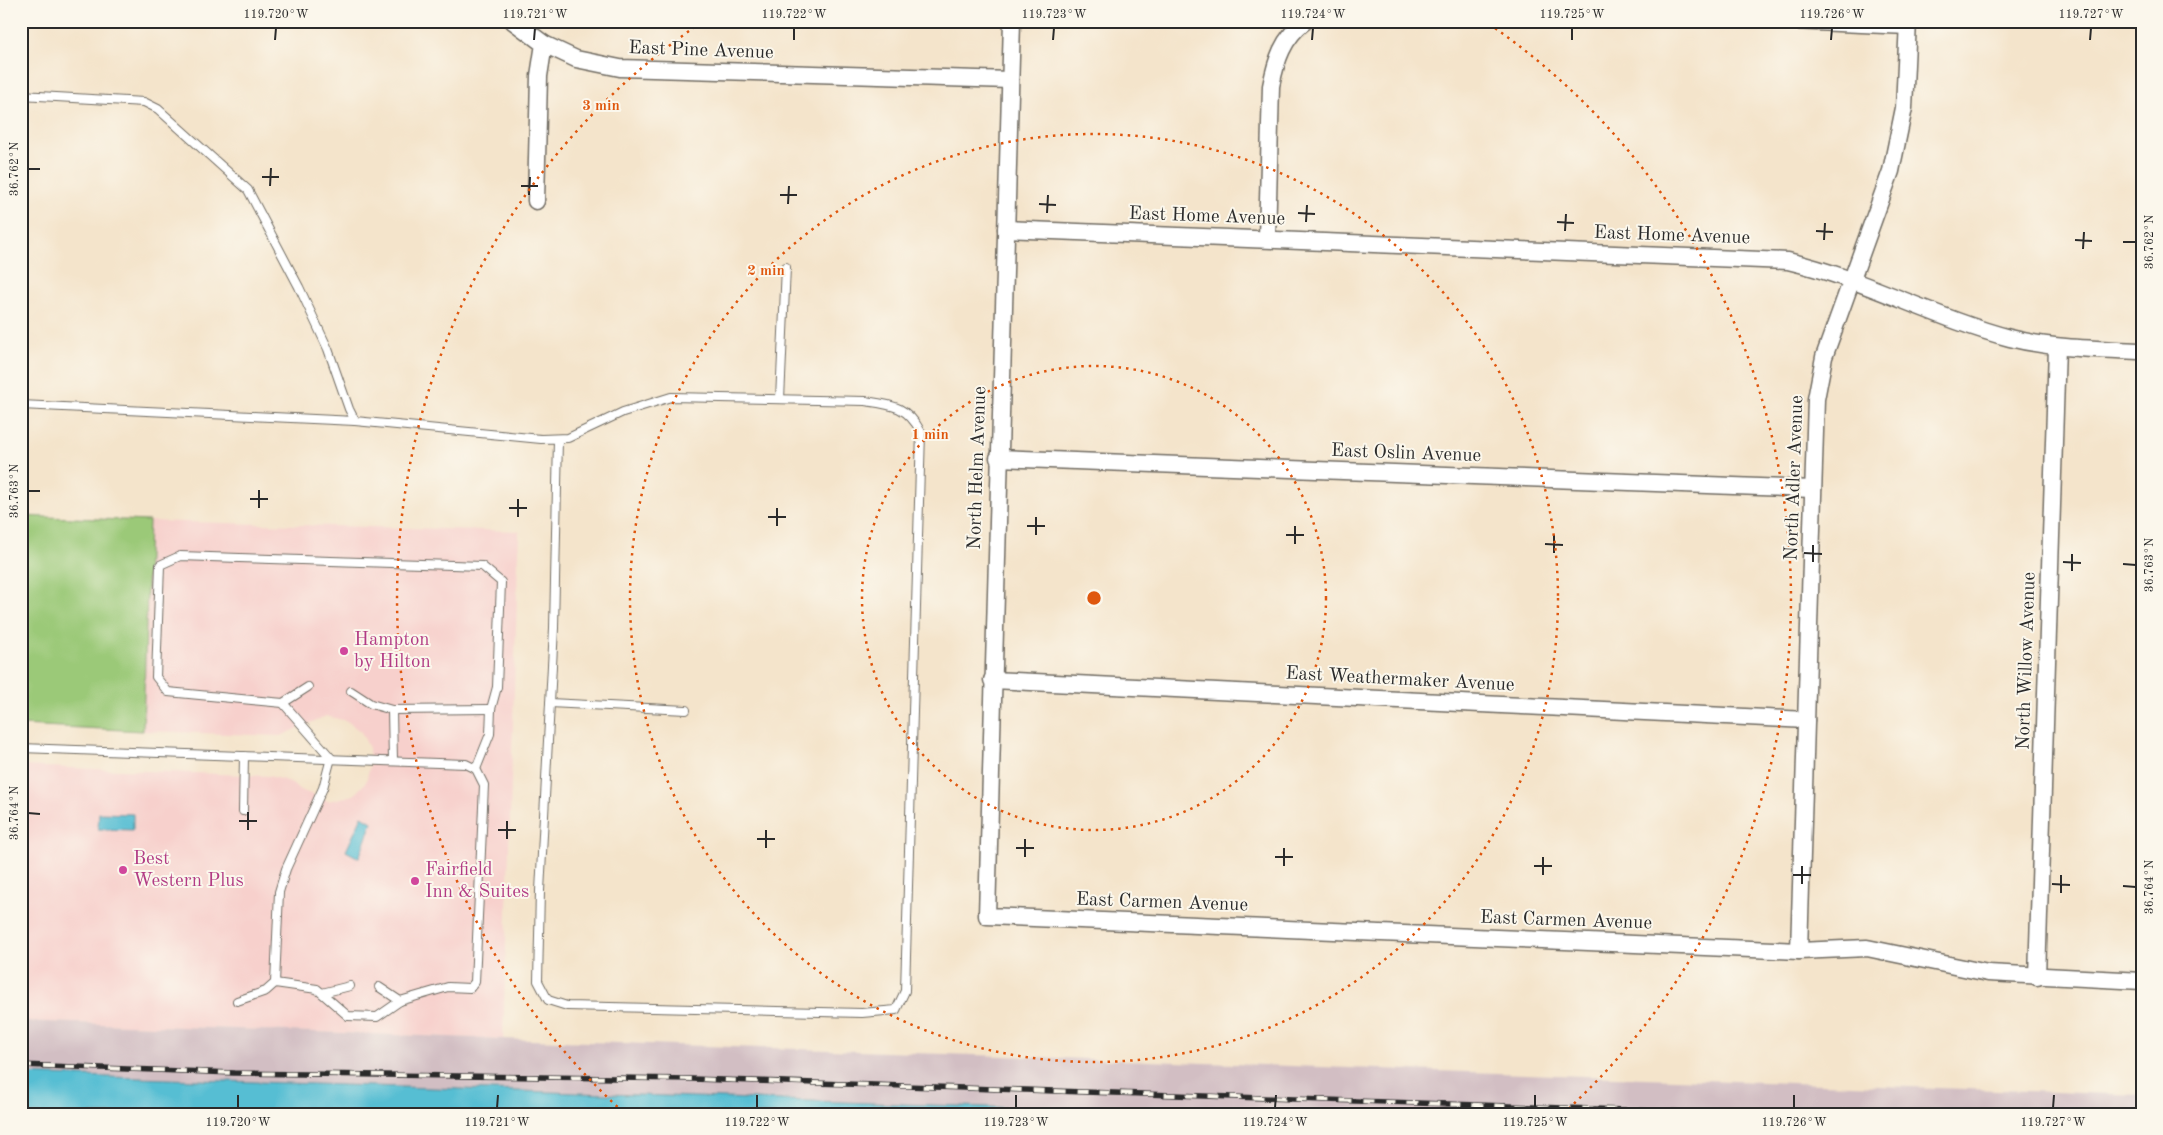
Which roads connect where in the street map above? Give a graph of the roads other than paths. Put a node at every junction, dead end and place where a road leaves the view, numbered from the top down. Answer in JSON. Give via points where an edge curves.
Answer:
{"nodes":[{"id":1,"x":513,"y":21,"type":"edge"},
{"id":2,"x":1012,"y":21,"type":"edge"},
{"id":3,"x":1305,"y":21,"type":"edge"},
{"id":4,"x":1792,"y":21,"type":"edge"},
{"id":5,"x":1908,"y":24,"type":"edge"},
{"id":6,"x":544,"y":44,"type":"junction"},
{"id":7,"x":1010,"y":80,"type":"junction"},
{"id":8,"x":21,"y":95,"type":"edge"},
{"id":9,"x":536,"y":201,"type":"dead end"},
{"id":10,"x":1006,"y":229,"type":"junction"},
{"id":11,"x":1267,"y":239,"type":"junction"},
{"id":12,"x":786,"y":267,"type":"dead end"},
{"id":13,"x":1852,"y":280,"type":"junction"},
{"id":14,"x":2057,"y":347,"type":"junction"},
{"id":15,"x":2142,"y":351,"type":"edge"},
{"id":16,"x":780,"y":399,"type":"junction"},
{"id":17,"x":21,"y":405,"type":"edge"},
{"id":18,"x":356,"y":421,"type":"junction"},
{"id":19,"x":558,"y":438,"type":"junction"},
{"id":20,"x":998,"y":458,"type":"junction"},
{"id":21,"x":1813,"y":490,"type":"junction"},
{"id":22,"x":992,"y":680,"type":"junction"},
{"id":23,"x":308,"y":687,"type":"dead end"},
{"id":24,"x":351,"y":691,"type":"dead end"},
{"id":25,"x":283,"y":702,"type":"junction"},
{"id":26,"x":550,"y":704,"type":"junction"},
{"id":27,"x":491,"y":709,"type":"junction"},
{"id":28,"x":392,"y":710,"type":"junction"},
{"id":29,"x":686,"y":710,"type":"dead end"},
{"id":30,"x":1806,"y":720,"type":"junction"},
{"id":31,"x":21,"y":748,"type":"edge"},
{"id":32,"x":244,"y":756,"type":"junction"},
{"id":33,"x":331,"y":758,"type":"junction"},
{"id":34,"x":393,"y":760,"type":"junction"},
{"id":35,"x":476,"y":769,"type":"junction"},
{"id":36,"x":243,"y":811,"type":"dead end"},
{"id":37,"x":986,"y":916,"type":"joint"},
{"id":38,"x":1799,"y":951,"type":"junction"},
{"id":39,"x":2037,"y":976,"type":"junction"},
{"id":40,"x":2142,"y":981,"type":"edge"},
{"id":41,"x":275,"y":983,"type":"junction"},
{"id":42,"x":350,"y":986,"type":"dead end"},
{"id":43,"x":379,"y":987,"type":"dead end"},
{"id":44,"x":322,"y":993,"type":"junction"},
{"id":45,"x":237,"y":1001,"type":"dead end"},
{"id":46,"x":400,"y":1001,"type":"junction"}],
"edges":[{"from":1,"to":6,"type":"street","name":"East Pine Avenue"},
{"from":2,"to":7,"type":"street","name":"North Helm Avenue"},
{"from":3,"to":11,"type":"street","via":[[1283,46],[1275,64]]},
{"from":4,"to":5,"type":"street"},
{"from":5,"to":13,"type":"street","name":"North Adler Avenue","via":[[1904,108],[1898,142],[1891,171]]},
{"from":6,"to":7,"type":"street","name":"East Pine Avenue","via":[[576,59],[620,68]]},
{"from":6,"to":9,"type":"street","via":[[539,76]]},
{"from":7,"to":10,"type":"street","name":"North Helm Avenue"},
{"from":8,"to":18,"type":"lane","via":[[144,102],[158,109],[248,190],[328,349]]},
{"from":10,"to":11,"type":"street","name":"East Home Avenue"},
{"from":10,"to":20,"type":"street","name":"North Helm Avenue"},
{"from":11,"to":13,"type":"street","name":"East Home Avenue","via":[[1763,259],[1788,261]]},
{"from":12,"to":16,"type":"lane"},
{"from":13,"to":14,"type":"street","name":"East Home Avenue","via":[[1969,325],[2010,338]]},
{"from":13,"to":21,"type":"street","name":"North Adler Avenue","via":[[1824,357],[1816,399]]},
{"from":14,"to":15,"type":"street","name":"East Home Avenue"},
{"from":14,"to":39,"type":"street","name":"North Willow Avenue"},
{"from":16,"to":19,"type":"lane","via":[[671,397],[623,412],[568,438]]},
{"from":16,"to":26,"type":"lane","via":[[896,405],[914,419],[922,432],[904,991],[896,1010],[862,1013],[567,1006],[548,1000],[538,981]]},
{"from":17,"to":18,"type":"lane"},
{"from":18,"to":19,"type":"lane","via":[[540,439]]},
{"from":19,"to":26,"type":"lane"},
{"from":20,"to":21,"type":"street","name":"East Oslin Avenue"},
{"from":20,"to":22,"type":"street","name":"North Helm Avenue"},
{"from":21,"to":30,"type":"street","name":"North Adler Avenue"},
{"from":22,"to":30,"type":"street","name":"East Weathermaker Avenue"},
{"from":22,"to":37,"type":"street","name":"North Helm Avenue"},
{"from":23,"to":25,"type":"lane"},
{"from":24,"to":28,"type":"lane","via":[[371,704]]},
{"from":25,"to":27,"type":"lane","via":[[168,692],[156,677],[160,566],[180,556],[482,566],[501,582],[497,687]]},
{"from":25,"to":33,"type":"lane"},
{"from":26,"to":29,"type":"lane"},
{"from":27,"to":28,"type":"lane"},
{"from":27,"to":35,"type":"lane","via":[[490,734]]},
{"from":28,"to":34,"type":"lane"},
{"from":30,"to":38,"type":"street","name":"North Adler Avenue"},
{"from":31,"to":32,"type":"lane"},
{"from":32,"to":33,"type":"lane"},
{"from":32,"to":36,"type":"lane"},
{"from":33,"to":34,"type":"lane"},
{"from":33,"to":41,"type":"lane","via":[[323,788],[286,869],[279,892]]},
{"from":34,"to":35,"type":"lane","via":[[466,764]]},
{"from":35,"to":46,"type":"lane","via":[[484,785],[475,982],[470,988],[448,987]]},
{"from":37,"to":38,"type":"street","name":"East Carmen Avenue"},
{"from":38,"to":39,"type":"street","name":"East Carmen Avenue","via":[[1867,948],[1988,973]]},
{"from":39,"to":40,"type":"street","name":"East Carmen Avenue"},
{"from":41,"to":44,"type":"lane","via":[[317,989]]},
{"from":41,"to":45,"type":"lane","via":[[266,991]]},
{"from":42,"to":44,"type":"lane"},
{"from":43,"to":46,"type":"lane"},
{"from":44,"to":46,"type":"lane","via":[[348,1016],[377,1017]]}]}
